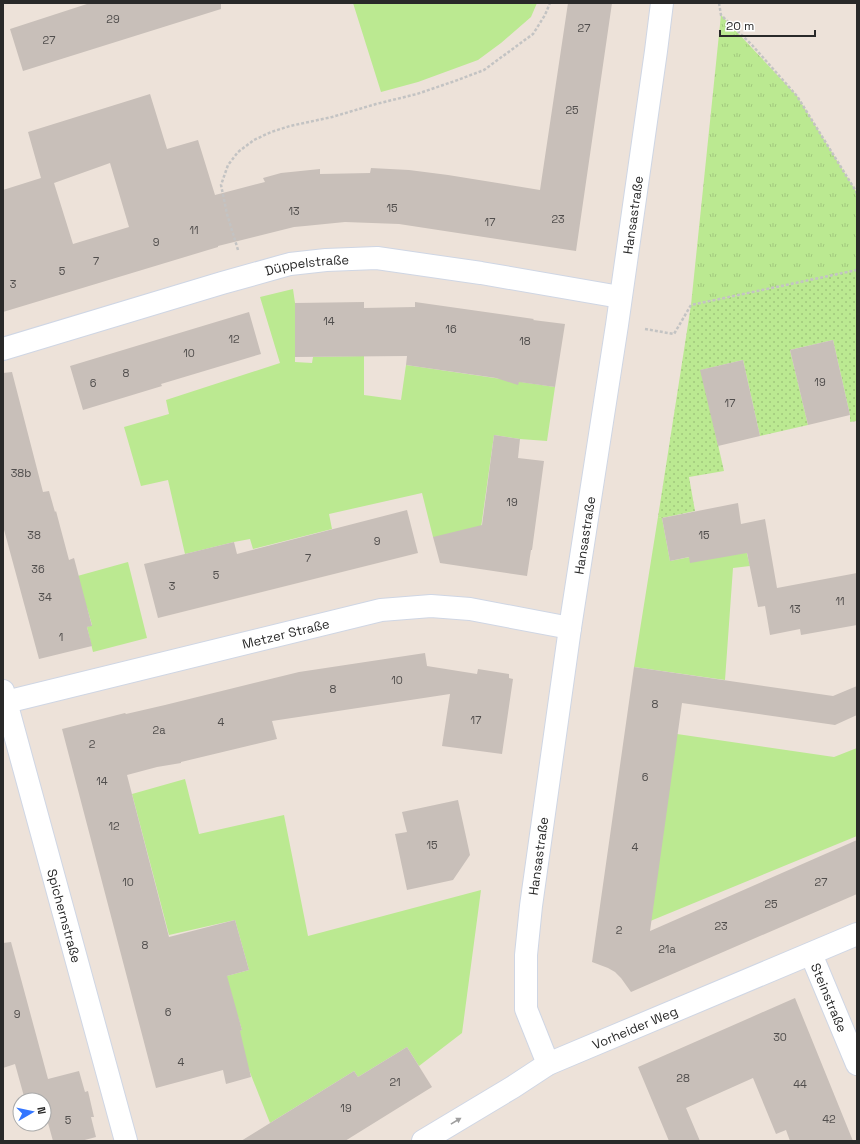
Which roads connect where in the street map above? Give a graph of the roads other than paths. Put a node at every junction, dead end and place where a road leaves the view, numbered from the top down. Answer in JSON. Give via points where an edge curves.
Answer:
{"nodes":[{"id":1,"x":662,"y":3,"type":"edge"},
{"id":2,"x":620,"y":296,"type":"junction"},
{"id":3,"x":3,"y":349,"type":"edge"},
{"id":4,"x":570,"y":628,"type":"junction"},
{"id":5,"x":4,"y":697,"type":"edge"},
{"id":6,"x":857,"y":934,"type":"edge"},
{"id":7,"x":811,"y":954,"type":"junction"},
{"id":8,"x":548,"y":1064,"type":"junction"},
{"id":9,"x":857,"y":1064,"type":"edge"},
{"id":10,"x":126,"y":1141,"type":"edge"},
{"id":11,"x":423,"y":1141,"type":"edge"}],
"edges":[{"from":1,"to":2,"type":"street","name":"Hansastraße"},
{"from":2,"to":3,"type":"street","name":"Düppelstraße","via":[[377,258],[326,260],[290,264],[249,275]]},
{"from":2,"to":4,"type":"street","name":"Hansastraße"},
{"from":4,"to":5,"type":"street","name":"Metzer Straße","via":[[470,609],[431,606],[381,610]]},
{"from":4,"to":8,"type":"street","name":"Hansastraße","via":[[526,955],[526,1009]]},
{"from":5,"to":10,"type":"street","name":"Spichernstraße"},
{"from":6,"to":7,"type":"street","name":"Vorheider Weg"},
{"from":7,"to":8,"type":"street","name":"Vorheider Weg"},
{"from":7,"to":9,"type":"street","name":"Steinstraße"},
{"from":11,"to":8,"type":"street","name":"Vorheider Weg","one_way":true}]}
